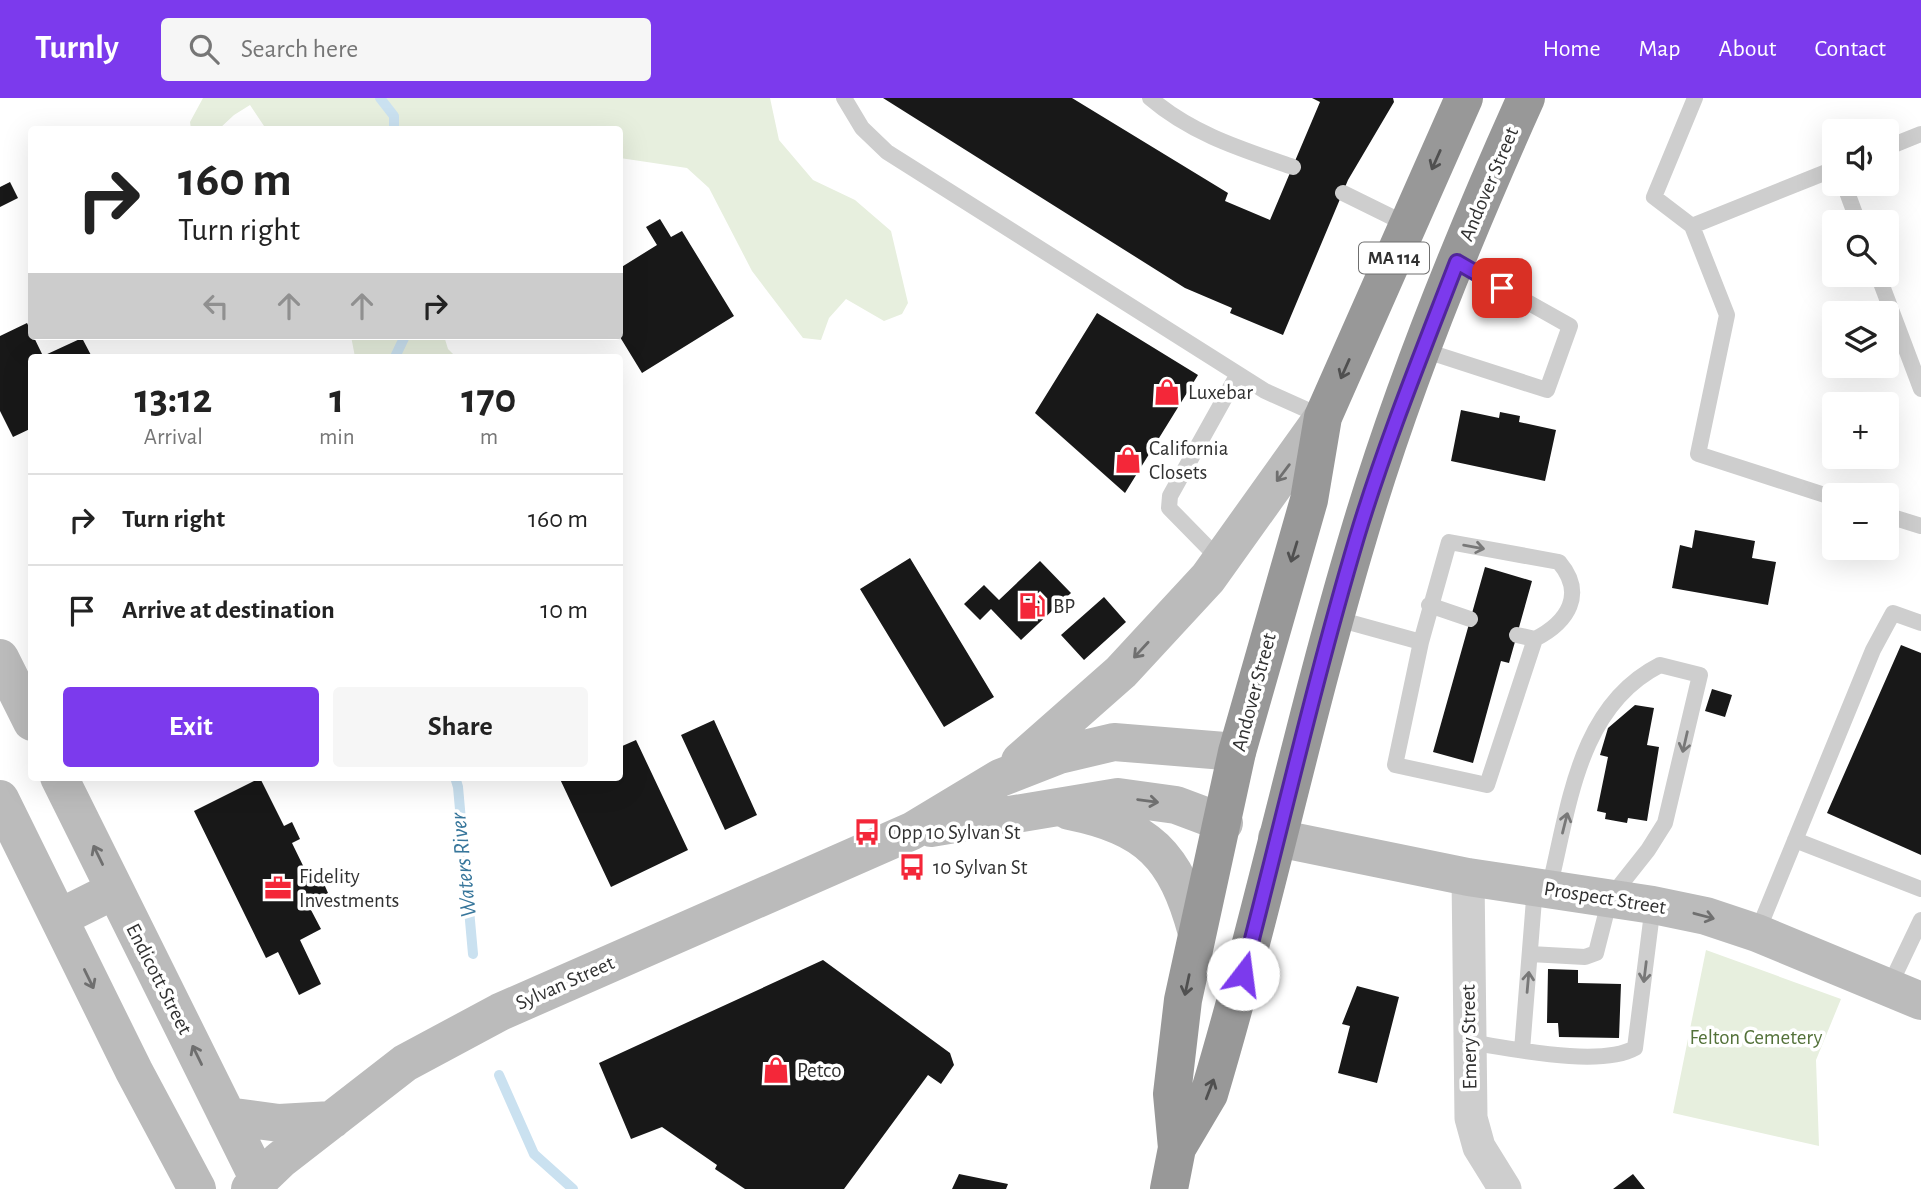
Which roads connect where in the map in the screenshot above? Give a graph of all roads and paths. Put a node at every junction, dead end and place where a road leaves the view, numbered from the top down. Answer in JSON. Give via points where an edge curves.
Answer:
{"nodes":[{"id":1,"x":844,"y":98,"type":"edge"},
{"id":2,"x":1150,"y":98,"type":"edge"},
{"id":3,"x":1464,"y":98,"type":"edge"},
{"id":4,"x":1526,"y":98,"type":"edge"},
{"id":5,"x":1695,"y":98,"type":"edge"},
{"id":6,"x":1921,"y":134,"type":"edge"},
{"id":7,"x":1899,"y":143,"type":"edge"},
{"id":8,"x":1293,"y":167,"type":"dead end"},
{"id":9,"x":1822,"y":174,"type":"edge"},
{"id":10,"x":1343,"y":193,"type":"dead end"},
{"id":11,"x":1408,"y":225,"type":"junction"},
{"id":12,"x":1692,"y":226,"type":"junction"},
{"id":13,"x":1457,"y":262,"type":"junction"},
{"id":14,"x":1883,"y":287,"type":"edge"},
{"id":15,"x":1423,"y":350,"type":"junction"},
{"id":16,"x":1238,"y":374,"type":"junction"},
{"id":17,"x":1921,"y":389,"type":"edge"},
{"id":18,"x":1323,"y":418,"type":"junction"},
{"id":19,"x":1822,"y":494,"type":"edge"},
{"id":20,"x":1899,"y":519,"type":"edge"},
{"id":21,"x":1921,"y":526,"type":"edge"},
{"id":22,"x":1221,"y":561,"type":"junction"},
{"id":23,"x":1429,"y":606,"type":"junction"},
{"id":24,"x":1334,"y":618,"type":"junction"},
{"id":25,"x":1470,"y":618,"type":"dead end"},
{"id":26,"x":1921,"y":623,"type":"edge"},
{"id":27,"x":1517,"y":635,"type":"dead end"},
{"id":28,"x":1535,"y":639,"type":"junction"},
{"id":29,"x":1420,"y":642,"type":"junction"},
{"id":30,"x":0,"y":658,"type":"edge"},
{"id":31,"x":28,"y":714,"type":"edge"},
{"id":32,"x":1237,"y":752,"type":"junction"},
{"id":33,"x":1296,"y":761,"type":"junction"},
{"id":34,"x":1000,"y":778,"type":"junction"},
{"id":35,"x":61,"y":781,"type":"edge"},
{"id":36,"x":0,"y":799,"type":"edge"},
{"id":37,"x":1050,"y":807,"type":"junction"},
{"id":38,"x":1224,"y":823,"type":"junction"},
{"id":39,"x":912,"y":831,"type":"junction"},
{"id":40,"x":1277,"y":838,"type":"junction"},
{"id":41,"x":1795,"y":840,"type":"junction"},
{"id":42,"x":1468,"y":877,"type":"junction"},
{"id":43,"x":1542,"y":888,"type":"junction"},
{"id":44,"x":1921,"y":889,"type":"edge"},
{"id":45,"x":115,"y":890,"type":"junction"},
{"id":46,"x":1610,"y":898,"type":"junction"},
{"id":47,"x":1653,"y":905,"type":"junction"},
{"id":48,"x":59,"y":918,"type":"junction"},
{"id":49,"x":1921,"y":920,"type":"edge"},
{"id":50,"x":1197,"y":933,"type":"junction"},
{"id":51,"x":1757,"y":933,"type":"junction"},
{"id":52,"x":1530,"y":954,"type":"junction"},
{"id":53,"x":1905,"y":994,"type":"edge"},
{"id":54,"x":1468,"y":1042,"type":"junction"},
{"id":55,"x":1522,"y":1050,"type":"junction"},
{"id":56,"x":227,"y":1116,"type":"junction"},
{"id":57,"x":331,"y":1120,"type":"junction"},
{"id":58,"x":1177,"y":1148,"type":"junction"},
{"id":59,"x":255,"y":1185,"type":"edge"},
{"id":60,"x":197,"y":1189,"type":"edge"},
{"id":61,"x":1169,"y":1189,"type":"edge"},
{"id":62,"x":1505,"y":1189,"type":"edge"}],
"edges":[{"from":1,"to":16,"type":"lane","via":[[862,128],[887,152]]},
{"from":2,"to":8,"type":"lane","via":[[1176,120],[1220,142]]},
{"from":3,"to":11,"type":"highway","name":"Andover Street","number":"MA 114","one_way":true},
{"from":4,"to":13,"type":"highway","name":"Andover Street","number":"MA 114"},
{"from":5,"to":12,"type":"lane","via":[[1654,197]]},
{"from":6,"to":7,"type":"lane"},
{"from":9,"to":12,"type":"lane"},
{"from":10,"to":11,"type":"lane"},
{"from":11,"to":18,"type":"highway","name":"Andover Street","number":"MA 114","one_way":true},
{"from":12,"to":19,"type":"lane","via":[[1727,315],[1698,454]]},
{"from":13,"to":15,"type":"highway","name":"Andover Street","number":"MA 114"},
{"from":13,"to":15,"type":"lane","via":[[1570,326],[1546,390]]},
{"from":14,"to":17,"type":"lane"},
{"from":15,"to":24,"type":"highway","name":"Andover Street","number":"MA 114","via":[[1380,467]]},
{"from":16,"to":18,"type":"lane"},
{"from":16,"to":22,"type":"lane","via":[[1170,496],[1169,508]]},
{"from":18,"to":22,"type":"main road","one_way":true},
{"from":18,"to":32,"type":"highway","name":"Andover Street","number":"MA 114","one_way":true,"via":[[1309,500]]},
{"from":20,"to":21,"type":"lane"},
{"from":22,"to":34,"type":"main road","one_way":true,"via":[[1121,672]]},
{"from":23,"to":25,"type":"lane"},
{"from":23,"to":28,"type":"lane","one_way":true,"via":[[1448,542],[1559,562],[1571,576],[1573,592],[1567,612],[1549,632]]},
{"from":23,"to":29,"type":"lane"},
{"from":24,"to":29,"type":"lane"},
{"from":24,"to":33,"type":"highway","name":"Andover Street","number":"MA 114"},
{"from":26,"to":41,"type":"lane","via":[[1893,613],[1873,650]]},
{"from":27,"to":28,"type":"lane"},
{"from":28,"to":29,"type":"lane","via":[[1487,785],[1395,765]]},
{"from":30,"to":31,"type":"main road"},
{"from":32,"to":33,"type":"highway"},
{"from":32,"to":34,"type":"main road","name":"Sylvan Street","via":[[1114,742],[1059,755]]},
{"from":32,"to":38,"type":"highway","name":"Andover Street","number":"MA 114"},
{"from":33,"to":40,"type":"highway","name":"Andover Street","number":"MA 114"},
{"from":34,"to":39,"type":"main road","name":"Sylvan Street"},
{"from":45,"to":35,"type":"main road","name":"Endicott Street","one_way":true},
{"from":36,"to":48,"type":"main road"},
{"from":37,"to":38,"type":"main road","name":"Sylvan Street","one_way":true,"via":[[1118,797],[1176,805]]},
{"from":37,"to":39,"type":"main road","name":"Sylvan Street"},
{"from":37,"to":50,"type":"main road","via":[[1109,819],[1157,849],[1179,880]]},
{"from":38,"to":40,"type":"highway"},
{"from":38,"to":50,"type":"highway","name":"Andover Street","number":"MA 114"},
{"from":39,"to":57,"type":"main road","name":"Sylvan Street","via":[[500,1012],[405,1063]]},
{"from":40,"to":42,"type":"main road","name":"Prospect Street"},
{"from":58,"to":40,"type":"highway","name":"Andover Street","number":"MA 114","one_way":true,"via":[[1209,1094]]},
{"from":41,"to":44,"type":"lane"},
{"from":41,"to":51,"type":"lane"},
{"from":42,"to":43,"type":"main road","name":"Prospect Street"},
{"from":42,"to":54,"type":"street","name":"Emery Street"},
{"from":43,"to":46,"type":"main road","name":"Prospect Street"},
{"from":43,"to":46,"type":"lane","one_way":true,"via":[[1591,734],[1644,673],[1660,665],[1700,675],[1665,823]]},
{"from":43,"to":52,"type":"lane"},
{"from":45,"to":48,"type":"main road"},
{"from":56,"to":45,"type":"main road","name":"Endicott Street","one_way":true},
{"from":46,"to":47,"type":"main road","name":"Prospect Street"},
{"from":46,"to":52,"type":"lane","via":[[1596,953],[1585,957]]},
{"from":47,"to":51,"type":"main road","name":"Prospect Street","one_way":true},
{"from":47,"to":55,"type":"lane","one_way":true,"via":[[1635,1048],[1624,1054],[1563,1056]]},
{"from":48,"to":60,"type":"main road","one_way":true},
{"from":49,"to":53,"type":"lane"},
{"from":50,"to":58,"type":"highway","name":"Andover Street","number":"MA 114","one_way":true,"via":[[1183,1000],[1172,1094]]},
{"from":51,"to":53,"type":"main road","name":"Prospect Street"},
{"from":55,"to":52,"type":"lane","one_way":true},
{"from":54,"to":55,"type":"lane"},
{"from":54,"to":62,"type":"street","name":"Emery Street","via":[[1471,1118],[1479,1147]]},
{"from":56,"to":57,"type":"main road","via":[[279,1123]]},
{"from":56,"to":59,"type":"main road","name":"Endicott Street"},
{"from":57,"to":59,"type":"main road","name":"Sylvan Street"},
{"from":58,"to":61,"type":"highway","name":"Andover Street","number":"MA 114"}]}
